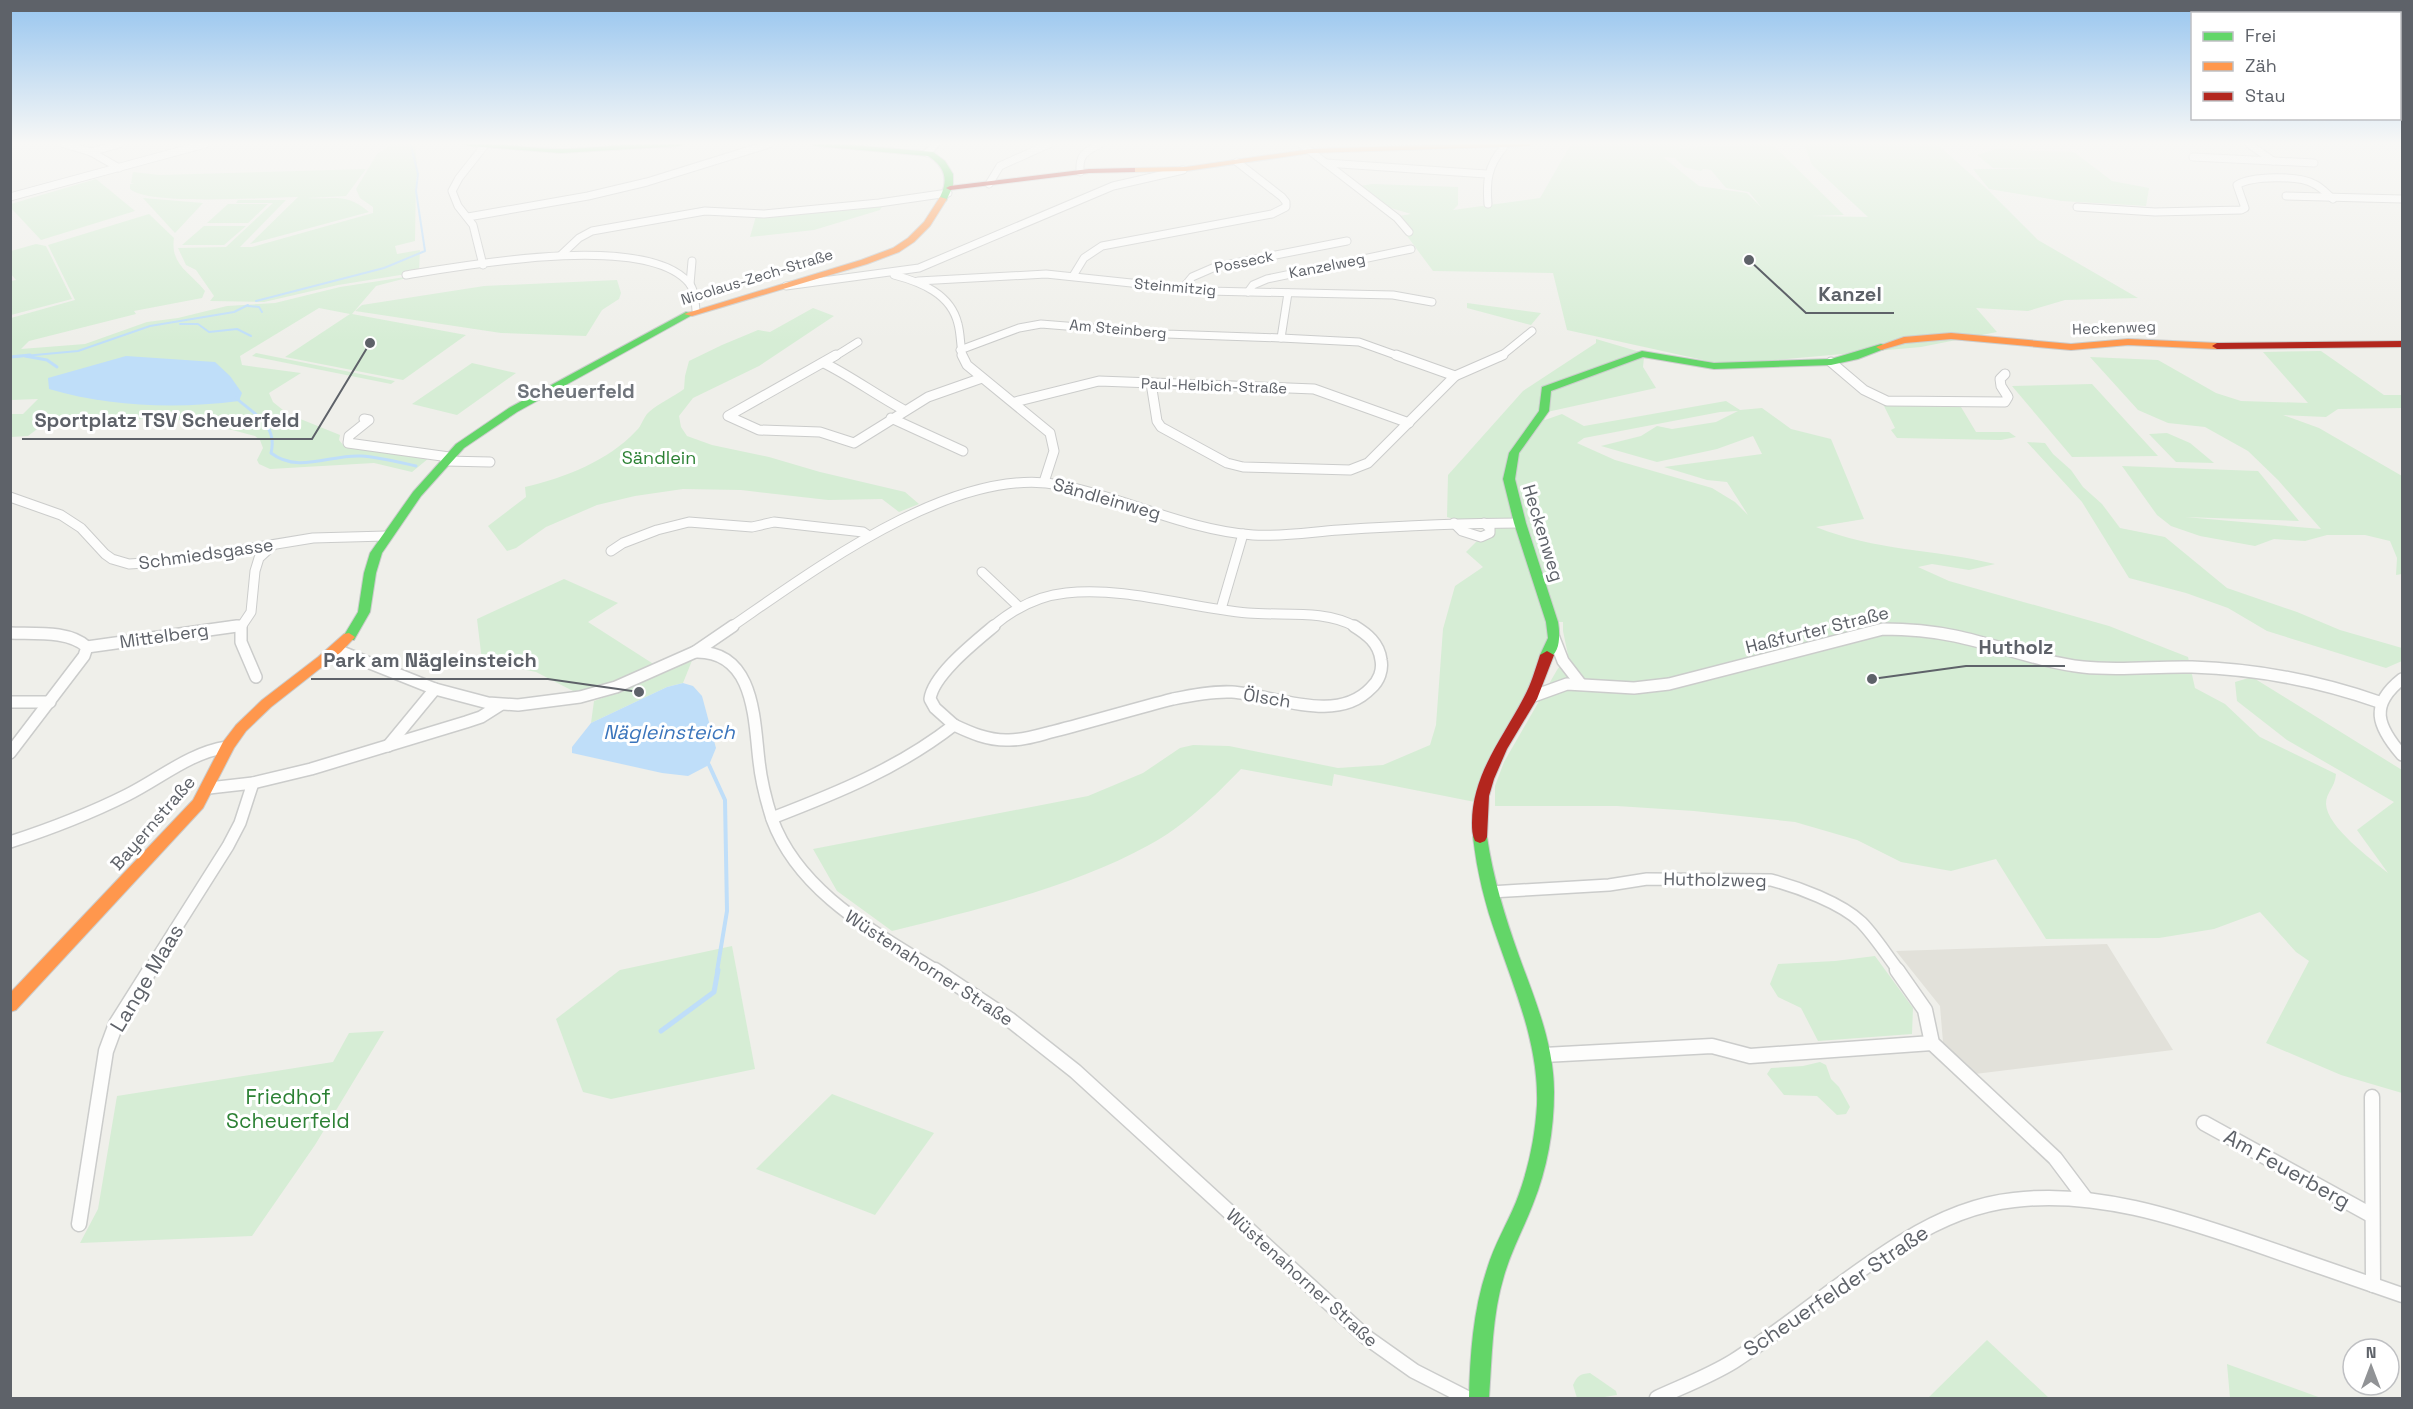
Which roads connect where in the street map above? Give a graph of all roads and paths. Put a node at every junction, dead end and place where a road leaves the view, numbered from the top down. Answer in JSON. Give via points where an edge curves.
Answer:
{"nodes":[{"id":1,"x":461,"y":210,"type":"edge"},
{"id":2,"x":510,"y":210,"type":"edge"},
{"id":3,"x":807,"y":210,"type":"edge"},
{"id":4,"x":936,"y":210,"type":"edge"},
{"id":5,"x":1057,"y":210,"type":"edge"},
{"id":6,"x":1280,"y":210,"type":"edge"},
{"id":7,"x":1386,"y":210,"type":"edge"},
{"id":8,"x":2120,"y":210,"type":"edge"},
{"id":9,"x":2241,"y":210,"type":"edge"},
{"id":10,"x":468,"y":218,"type":"junction"},
{"id":11,"x":1409,"y":232,"type":"dead end"},
{"id":12,"x":1347,"y":241,"type":"dead end"},
{"id":13,"x":1411,"y":249,"type":"dead end"},
{"id":14,"x":561,"y":255,"type":"junction"},
{"id":15,"x":692,"y":261,"type":"dead end"},
{"id":16,"x":483,"y":266,"type":"junction"},
{"id":17,"x":919,"y":268,"type":"junction"},
{"id":18,"x":838,"y":269,"type":"junction"},
{"id":19,"x":884,"y":273,"type":"junction"},
{"id":20,"x":406,"y":275,"type":"dead end"},
{"id":21,"x":1073,"y":276,"type":"junction"},
{"id":22,"x":856,"y":277,"type":"junction"},
{"id":23,"x":918,"y":281,"type":"junction"},
{"id":24,"x":690,"y":284,"type":"junction"},
{"id":25,"x":772,"y":288,"type":"junction"},
{"id":26,"x":1183,"y":288,"type":"junction"},
{"id":27,"x":1248,"y":292,"type":"junction"},
{"id":28,"x":1288,"y":293,"type":"junction"},
{"id":29,"x":1432,"y":302,"type":"dead end"},
{"id":30,"x":696,"y":310,"type":"junction"},
{"id":31,"x":1532,"y":331,"type":"dead end"},
{"id":32,"x":1281,"y":338,"type":"junction"},
{"id":33,"x":858,"y":342,"type":"dead end"},
{"id":34,"x":2403,"y":344,"type":"edge"},
{"id":35,"x":960,"y":350,"type":"junction"},
{"id":36,"x":1831,"y":362,"type":"junction"},
{"id":37,"x":824,"y":363,"type":"junction"},
{"id":38,"x":2005,"y":374,"type":"dead end"},
{"id":39,"x":1455,"y":376,"type":"junction"},
{"id":40,"x":982,"y":378,"type":"junction"},
{"id":41,"x":1151,"y":384,"type":"junction"},
{"id":42,"x":1015,"y":402,"type":"junction"},
{"id":43,"x":904,"y":410,"type":"junction"},
{"id":44,"x":891,"y":418,"type":"junction"},
{"id":45,"x":364,"y":419,"type":"dead end"},
{"id":46,"x":1409,"y":423,"type":"junction"},
{"id":47,"x":963,"y":451,"type":"dead end"},
{"id":48,"x":447,"y":459,"type":"junction"},
{"id":49,"x":490,"y":462,"type":"dead end"},
{"id":50,"x":1044,"y":482,"type":"junction"},
{"id":51,"x":10,"y":497,"type":"edge"},
{"id":52,"x":1484,"y":522,"type":"junction"},
{"id":53,"x":1520,"y":523,"type":"junction"},
{"id":54,"x":1454,"y":524,"type":"junction"},
{"id":55,"x":1243,"y":534,"type":"junction"},
{"id":56,"x":386,"y":536,"type":"junction"},
{"id":57,"x":869,"y":536,"type":"junction"},
{"id":58,"x":274,"y":545,"type":"junction"},
{"id":59,"x":611,"y":551,"type":"dead end"},
{"id":60,"x":982,"y":572,"type":"dead end"},
{"id":61,"x":1019,"y":607,"type":"junction"},
{"id":62,"x":1221,"y":609,"type":"junction"},
{"id":63,"x":241,"y":625,"type":"junction"},
{"id":64,"x":10,"y":633,"type":"edge"},
{"id":65,"x":1554,"y":638,"type":"junction"},
{"id":66,"x":87,"y":647,"type":"junction"},
{"id":67,"x":337,"y":650,"type":"junction"},
{"id":68,"x":695,"y":652,"type":"junction"},
{"id":69,"x":256,"y":677,"type":"dead end"},
{"id":70,"x":2402,"y":679,"type":"edge"},
{"id":71,"x":1580,"y":683,"type":"junction"},
{"id":72,"x":435,"y":689,"type":"junction"},
{"id":73,"x":1531,"y":697,"type":"junction"},
{"id":74,"x":10,"y":702,"type":"edge"},
{"id":75,"x":50,"y":702,"type":"junction"},
{"id":76,"x":2379,"y":702,"type":"junction"},
{"id":77,"x":500,"y":705,"type":"junction"},
{"id":78,"x":954,"y":725,"type":"junction"},
{"id":79,"x":227,"y":747,"type":"junction"},
{"id":80,"x":387,"y":747,"type":"junction"},
{"id":81,"x":10,"y":753,"type":"edge"},
{"id":82,"x":2403,"y":754,"type":"edge"},
{"id":83,"x":253,"y":783,"type":"junction"},
{"id":84,"x":209,"y":788,"type":"junction"},
{"id":85,"x":772,"y":818,"type":"junction"},
{"id":86,"x":10,"y":842,"type":"edge"},
{"id":87,"x":1490,"y":892,"type":"junction"},
{"id":88,"x":10,"y":1005,"type":"edge"},
{"id":89,"x":1932,"y":1043,"type":"junction"},
{"id":90,"x":1544,"y":1055,"type":"junction"},
{"id":91,"x":2372,"y":1097,"type":"dead end"},
{"id":92,"x":2204,"y":1123,"type":"dead end"},
{"id":93,"x":2085,"y":1198,"type":"junction"},
{"id":94,"x":2371,"y":1215,"type":"junction"},
{"id":95,"x":78,"y":1224,"type":"dead end"},
{"id":96,"x":2373,"y":1285,"type":"junction"},
{"id":97,"x":2403,"y":1295,"type":"edge"},
{"id":98,"x":1467,"y":1398,"type":"edge"},
{"id":99,"x":1479,"y":1398,"type":"edge"},
{"id":100,"x":1657,"y":1398,"type":"edge"}],
"edges":[{"from":1,"to":10,"type":"street"},
{"from":2,"to":10,"type":"street"},
{"from":3,"to":14,"type":"street","via":[[685,213],[592,231]]},
{"from":4,"to":18,"type":"street","name":"Nicolaus-Zech-Straße","via":[[904,245]]},
{"from":5,"to":17,"type":"street"},
{"from":6,"to":21,"type":"street","via":[[1102,246],[1084,258]]},
{"from":7,"to":11,"type":"street"},
{"from":8,"to":9,"type":"street"},
{"from":10,"to":16,"type":"street"},
{"from":12,"to":26,"type":"street","name":"Posseck","via":[[1215,267],[1192,277]]},
{"from":13,"to":27,"type":"street","name":"Kanzelweg","via":[[1267,279]]},
{"from":14,"to":16,"type":"street"},
{"from":14,"to":24,"type":"street","via":[[654,262],[674,270]]},
{"from":15,"to":24,"type":"street"},
{"from":16,"to":20,"type":"street"},
{"from":17,"to":19,"type":"street"},
{"from":17,"to":23,"type":"street","via":[[914,276]]},
{"from":18,"to":22,"type":"street","via":[[843,276]]},
{"from":18,"to":25,"type":"street","name":"Nicolaus-Zech-Straße"},
{"from":19,"to":22,"type":"street"},
{"from":19,"to":23,"type":"street"},
{"from":21,"to":23,"type":"street","name":"Steinmitzig","via":[[1008,274]]},
{"from":21,"to":26,"type":"street","name":"Steinmitzig"},
{"from":22,"to":25,"type":"street"},
{"from":23,"to":35,"type":"street","via":[[947,302],[954,312]]},
{"from":24,"to":30,"type":"street"},
{"from":25,"to":30,"type":"street","name":"Nicolaus-Zech-Straße"},
{"from":26,"to":27,"type":"street","name":"Steinmitzig"},
{"from":27,"to":28,"type":"street","name":"Steinmitzig"},
{"from":28,"to":29,"type":"street","name":"Steinmitzig","via":[[1393,295]]},
{"from":28,"to":32,"type":"street"},
{"from":30,"to":48,"type":"street","name":"Nicolaus-Zech-Straße","via":[[513,410]]},
{"from":31,"to":39,"type":"street","via":[[1502,356]]},
{"from":32,"to":35,"type":"street","name":"Am Steinberg","via":[[1041,324]]},
{"from":32,"to":39,"type":"street","name":"Am Steinberg","via":[[1359,342]]},
{"from":33,"to":37,"type":"street"},
{"from":34,"to":36,"type":"street","name":"Heckenweg","via":[[2221,346],[2118,342],[2073,347],[1954,335],[1898,340]]},
{"from":35,"to":40,"type":"street"},
{"from":36,"to":38,"type":"street","via":[[1870,395],[1887,401],[2005,402],[2008,396],[2000,380]]},
{"from":36,"to":53,"type":"street","name":"Heckenweg","via":[[1714,366],[1644,354],[1551,386],[1544,393],[1544,411],[1511,461],[1509,487]]},
{"from":37,"to":43,"type":"street"},
{"from":37,"to":44,"type":"street","via":[[729,416],[753,428],[820,432],[854,443]]},
{"from":39,"to":46,"type":"street"},
{"from":40,"to":42,"type":"street"},
{"from":40,"to":43,"type":"street"},
{"from":41,"to":42,"type":"street","name":"Paul-Helbich-Straße","via":[[1086,383]]},
{"from":41,"to":46,"type":"street","name":"Paul-Helbich-Straße","via":[[1314,389]]},
{"from":41,"to":46,"type":"street","via":[[1161,427],[1227,463],[1242,467],[1360,468]]},
{"from":42,"to":50,"type":"street","via":[[1054,439],[1054,453]]},
{"from":43,"to":44,"type":"street"},
{"from":44,"to":47,"type":"street"},
{"from":45,"to":48,"type":"street","via":[[369,420],[349,436],[348,443]]},
{"from":48,"to":49,"type":"street"},
{"from":48,"to":56,"type":"street","name":"Bayernstraße"},
{"from":50,"to":55,"type":"street","name":"Sändleinweg","via":[[1208,528]]},
{"from":50,"to":57,"type":"street","name":"Sändleinweg","via":[[1014,482],[973,491]]},
{"from":51,"to":58,"type":"street","name":"Schmiedsgasse","via":[[61,515],[81,528],[105,554],[129,564]]},
{"from":52,"to":53,"type":"street","name":"Sändleinweg"},
{"from":52,"to":54,"type":"street","name":"Sändleinweg"},
{"from":52,"to":54,"type":"street","name":"Sändleinweg","via":[[1490,533],[1481,537]]},
{"from":53,"to":65,"type":"street","name":"Heckenweg"},
{"from":54,"to":55,"type":"street","name":"Sändleinweg"},
{"from":55,"to":62,"type":"street"},
{"from":56,"to":58,"type":"street","name":"Schmiedsgasse","via":[[322,537]]},
{"from":56,"to":67,"type":"street","name":"Bayernstraße","via":[[370,573],[360,623]]},
{"from":57,"to":59,"type":"street","via":[[863,532],[774,522],[752,527],[689,522],[657,530]]},
{"from":57,"to":68,"type":"street","name":"Sändleinweg","via":[[826,561]]},
{"from":58,"to":63,"type":"street","via":[[259,558],[251,612]]},
{"from":60,"to":61,"type":"street"},
{"from":61,"to":62,"type":"street","name":"Ölsch","via":[[1076,591]]},
{"from":61,"to":78,"type":"street","name":"Ölsch","via":[[985,634],[931,690],[935,708]]},
{"from":62,"to":78,"type":"street","name":"Ölsch","via":[[1326,617],[1350,623],[1377,646],[1382,658],[1380,681],[1354,700],[1337,705],[1215,692],[1168,700],[1017,740],[982,738]]},
{"from":63,"to":66,"type":"street","name":"Mittelberg"},
{"from":63,"to":69,"type":"street","via":[[241,642]]},
{"from":64,"to":66,"type":"street","name":"Mittelberg","via":[[68,638],[82,641]]},
{"from":65,"to":71,"type":"street","via":[[1563,661]]},
{"from":65,"to":73,"type":"street"},
{"from":66,"to":75,"type":"street"},
{"from":67,"to":72,"type":"street"},
{"from":67,"to":79,"type":"street","name":"Bayernstraße","via":[[273,698]]},
{"from":68,"to":77,"type":"street","via":[[616,687],[580,697]]},
{"from":68,"to":85,"type":"street","name":"Wüstenahorner Straße","via":[[723,658],[750,690],[761,777]]},
{"from":70,"to":76,"type":"street","via":[[2388,688]]},
{"from":71,"to":73,"type":"street","name":"Haßfurter Straße","via":[[1560,685]]},
{"from":71,"to":76,"type":"street","name":"Haßfurter Straße","via":[[1605,688],[1669,684],[1883,629],[1904,628],[1970,638],[2069,665],[2194,667],[2257,673],[2333,686]]},
{"from":72,"to":77,"type":"street"},
{"from":72,"to":80,"type":"street"},
{"from":73,"to":87,"type":"street","via":[[1491,763],[1480,803],[1480,845]]},
{"from":74,"to":75,"type":"street"},
{"from":75,"to":81,"type":"street"},
{"from":76,"to":82,"type":"street","via":[[2384,730]]},
{"from":77,"to":80,"type":"street","via":[[481,717]]},
{"from":78,"to":85,"type":"street","via":[[908,758],[868,780]]},
{"from":79,"to":84,"type":"street","name":"Bayernstraße"},
{"from":79,"to":86,"type":"street","via":[[191,757],[88,815]]},
{"from":80,"to":83,"type":"street"},
{"from":83,"to":84,"type":"street"},
{"from":83,"to":95,"type":"street","name":"Lange Maas","via":[[228,846],[122,1013],[106,1051]]},
{"from":84,"to":88,"type":"street","name":"Bayernstraße","via":[[166,840]]},
{"from":85,"to":98,"type":"street","name":"Wüstenahorner Straße","via":[[796,861],[834,904],[993,1007],[1045,1046],[1343,1318],[1408,1370]]},
{"from":87,"to":89,"type":"street","name":"Hutholzweg","via":[[1647,879],[1759,879],[1791,885],[1861,922],[1918,997]]},
{"from":87,"to":90,"type":"street"},
{"from":89,"to":90,"type":"street","via":[[1750,1056],[1712,1046]]},
{"from":89,"to":93,"type":"street","via":[[2055,1158]]},
{"from":90,"to":99,"type":"street","via":[[1545,1088],[1537,1156],[1531,1184],[1489,1295]]},
{"from":91,"to":94,"type":"street","name":"Am Feuerberg"},
{"from":92,"to":94,"type":"street","name":"Am Feuerberg"},
{"from":93,"to":96,"type":"street","name":"Scheuerfelder Straße","via":[[2194,1223]]},
{"from":93,"to":100,"type":"street","name":"Scheuerfelder Straße","via":[[1995,1203],[1934,1224],[1844,1281],[1734,1361]]},
{"from":94,"to":96,"type":"street","name":"Am Feuerberg"},
{"from":96,"to":97,"type":"street","name":"Scheuerfelder Straße"}]}
